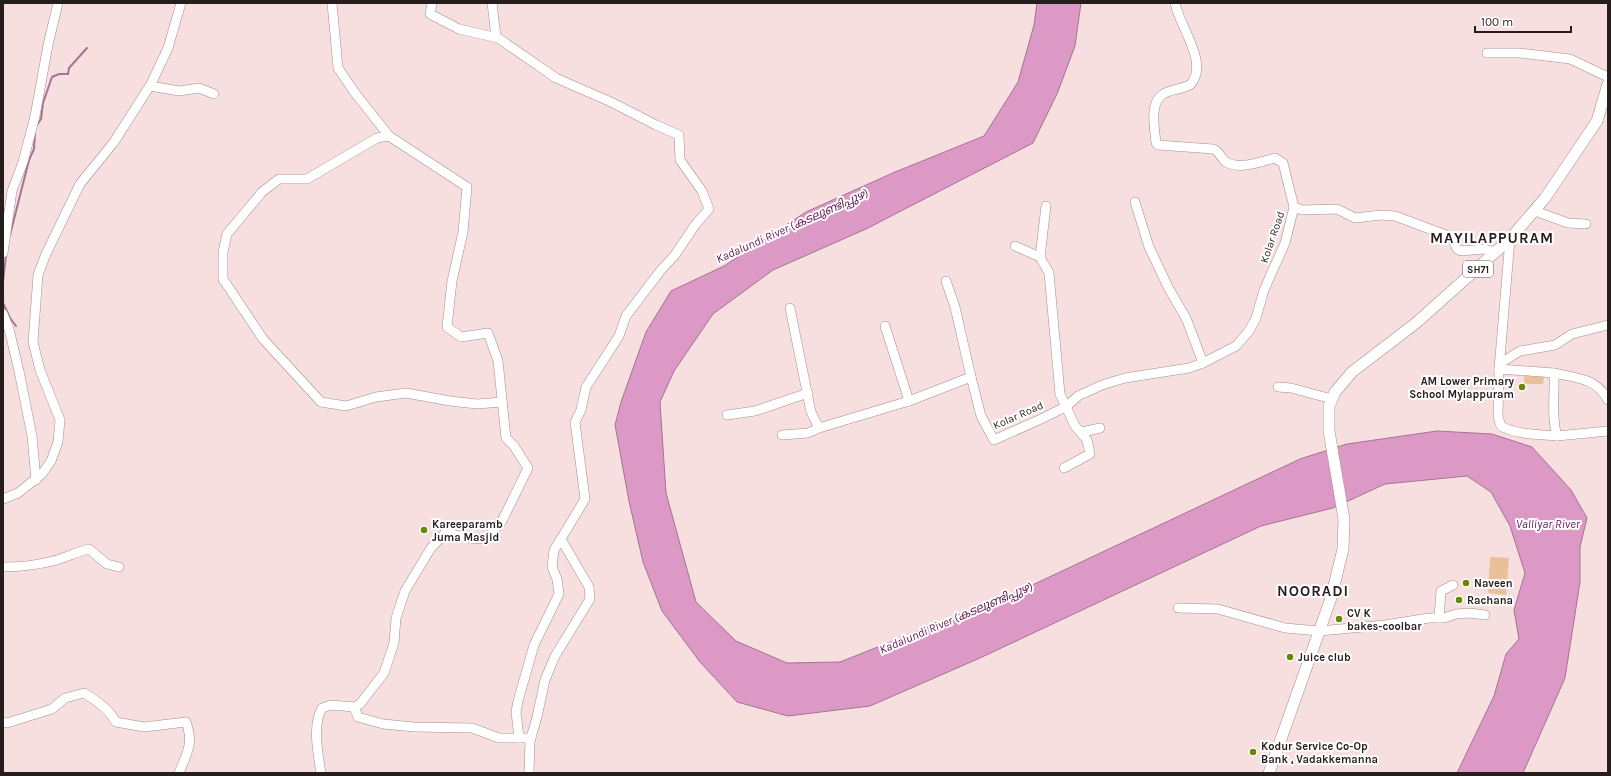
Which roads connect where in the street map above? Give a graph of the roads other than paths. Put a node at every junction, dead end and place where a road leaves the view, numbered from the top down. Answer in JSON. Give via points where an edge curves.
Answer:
{"nodes":[{"id":1,"x":58,"y":3,"type":"edge"},
{"id":2,"x":181,"y":3,"type":"edge"},
{"id":3,"x":332,"y":3,"type":"edge"},
{"id":4,"x":432,"y":3,"type":"edge"},
{"id":5,"x":492,"y":3,"type":"edge"},
{"id":6,"x":1175,"y":3,"type":"edge"},
{"id":7,"x":496,"y":37,"type":"junction"},
{"id":8,"x":1487,"y":53,"type":"dead end"},
{"id":9,"x":1608,"y":77,"type":"edge"},
{"id":10,"x":1608,"y":84,"type":"edge"},
{"id":11,"x":150,"y":86,"type":"junction"},
{"id":12,"x":214,"y":94,"type":"dead end"},
{"id":13,"x":389,"y":136,"type":"junction"},
{"id":14,"x":1134,"y":202,"type":"dead end"},
{"id":15,"x":1046,"y":206,"type":"dead end"},
{"id":16,"x":1294,"y":208,"type":"junction"},
{"id":17,"x":1535,"y":210,"type":"junction"},
{"id":18,"x":1586,"y":224,"type":"dead end"},
{"id":19,"x":1510,"y":239,"type":"junction"},
{"id":20,"x":1014,"y":246,"type":"dead end"},
{"id":21,"x":1496,"y":252,"type":"junction"},
{"id":22,"x":3,"y":253,"type":"edge"},
{"id":23,"x":1040,"y":257,"type":"junction"},
{"id":24,"x":946,"y":281,"type":"dead end"},
{"id":25,"x":790,"y":308,"type":"dead end"},
{"id":26,"x":3,"y":314,"type":"edge"},
{"id":27,"x":1608,"y":325,"type":"edge"},
{"id":28,"x":885,"y":326,"type":"dead end"},
{"id":29,"x":1203,"y":363,"type":"junction"},
{"id":30,"x":1499,"y":366,"type":"junction"},
{"id":31,"x":1554,"y":373,"type":"junction"},
{"id":32,"x":971,"y":377,"type":"junction"},
{"id":33,"x":1278,"y":387,"type":"dead end"},
{"id":34,"x":808,"y":393,"type":"junction"},
{"id":35,"x":1332,"y":399,"type":"junction"},
{"id":36,"x":1608,"y":400,"type":"edge"},
{"id":37,"x":909,"y":401,"type":"junction"},
{"id":38,"x":502,"y":402,"type":"junction"},
{"id":39,"x":1066,"y":406,"type":"junction"},
{"id":40,"x":727,"y":415,"type":"dead end"},
{"id":41,"x":818,"y":428,"type":"junction"},
{"id":42,"x":1100,"y":428,"type":"dead end"},
{"id":43,"x":1608,"y":431,"type":"edge"},
{"id":44,"x":1082,"y":432,"type":"junction"},
{"id":45,"x":782,"y":435,"type":"dead end"},
{"id":46,"x":1557,"y":436,"type":"junction"},
{"id":47,"x":1064,"y":468,"type":"dead end"},
{"id":48,"x":36,"y":480,"type":"junction"},
{"id":49,"x":3,"y":499,"type":"edge"},
{"id":50,"x":446,"y":532,"type":"junction"},
{"id":51,"x":431,"y":538,"type":"dead end"},
{"id":52,"x":561,"y":539,"type":"junction"},
{"id":53,"x":119,"y":567,"type":"dead end"},
{"id":54,"x":3,"y":568,"type":"edge"},
{"id":55,"x":1453,"y":585,"type":"dead end"},
{"id":56,"x":1178,"y":608,"type":"dead end"},
{"id":57,"x":1485,"y":615,"type":"dead end"},
{"id":58,"x":1439,"y":618,"type":"junction"},
{"id":59,"x":1319,"y":631,"type":"junction"},
{"id":60,"x":354,"y":707,"type":"junction"},
{"id":61,"x":3,"y":722,"type":"edge"},
{"id":62,"x":519,"y":738,"type":"junction"},
{"id":63,"x":531,"y":738,"type":"junction"},
{"id":64,"x":179,"y":773,"type":"edge"},
{"id":65,"x":321,"y":773,"type":"edge"},
{"id":66,"x":529,"y":773,"type":"edge"},
{"id":67,"x":1269,"y":773,"type":"edge"}],
"edges":[{"from":1,"to":22,"type":"street","via":[[36,116],[12,192]]},
{"from":2,"to":11,"type":"street","via":[[168,48]]},
{"from":3,"to":13,"type":"street","via":[[338,68]]},
{"from":4,"to":7,"type":"street","via":[[430,14],[458,29]]},
{"from":5,"to":7,"type":"street"},
{"from":6,"to":16,"type":"street","via":[[1182,26],[1191,42],[1196,72],[1191,84],[1162,94],[1155,103],[1156,143],[1217,150],[1224,161],[1231,164],[1253,164],[1275,158],[1283,163]]},
{"from":7,"to":52,"type":"street","via":[[556,78],[679,135],[680,160],[702,191],[709,209],[626,316],[619,336],[586,387],[581,410],[575,422],[585,498]]},
{"from":8,"to":9,"type":"street","via":[[1520,53],[1570,60]]},
{"from":10,"to":17,"type":"main road","number":"SH71","via":[[1597,121]]},
{"from":11,"to":12,"type":"street","via":[[179,91],[200,88]]},
{"from":11,"to":48,"type":"street","via":[[114,142],[80,184],[38,275],[33,342],[40,370],[60,420],[58,442],[53,455]]},
{"from":13,"to":38,"type":"street","via":[[467,187],[463,232],[452,281],[447,327],[461,336],[488,333],[498,361]]},
{"from":13,"to":38,"type":"street","via":[[377,138],[307,179],[278,179],[262,192],[227,234],[223,252],[223,278],[263,339],[321,402],[346,406],[406,392],[464,403]]},
{"from":14,"to":29,"type":"street","via":[[1149,247],[1186,318]]},
{"from":15,"to":23,"type":"street"},
{"from":16,"to":21,"type":"street","via":[[1337,209],[1355,218],[1394,216],[1446,235],[1461,251],[1484,249]]},
{"from":16,"to":29,"type":"street","name":"Kolar Road","via":[[1285,243],[1249,331],[1236,346]]},
{"from":17,"to":18,"type":"street","via":[[1568,223]]},
{"from":17,"to":19,"type":"main road","number":"SH71"},
{"from":19,"to":21,"type":"main road","number":"SH71"},
{"from":19,"to":30,"type":"street"},
{"from":20,"to":23,"type":"street"},
{"from":21,"to":35,"type":"main road","number":"SH71","via":[[1416,323],[1352,372]]},
{"from":23,"to":39,"type":"street","via":[[1049,273],[1060,394]]},
{"from":24,"to":32,"type":"street","via":[[955,307]]},
{"from":25,"to":34,"type":"street"},
{"from":26,"to":48,"type":"street","via":[[20,372],[32,436]]},
{"from":27,"to":30,"type":"street","via":[[1572,334],[1554,345],[1520,351]]},
{"from":28,"to":37,"type":"street"},
{"from":29,"to":39,"type":"street","name":"Kolar Road","via":[[1102,385],[1078,396]]},
{"from":30,"to":31,"type":"street"},
{"from":30,"to":46,"type":"street","via":[[1498,417],[1501,426],[1523,433]]},
{"from":31,"to":36,"type":"street","via":[[1591,381]]},
{"from":31,"to":46,"type":"street","via":[[1553,416]]},
{"from":32,"to":37,"type":"street"},
{"from":32,"to":39,"type":"street","name":"Kolar Road","via":[[981,416],[994,440]]},
{"from":33,"to":35,"type":"street"},
{"from":34,"to":40,"type":"street","via":[[755,411]]},
{"from":34,"to":41,"type":"street","via":[[811,412]]},
{"from":35,"to":59,"type":"main road","number":"SH71","via":[[1329,406],[1328,431],[1344,519],[1343,549],[1331,598]]},
{"from":37,"to":41,"type":"street"},
{"from":38,"to":50,"type":"street","via":[[506,438],[528,468],[502,522],[487,539],[466,538]]},
{"from":39,"to":44,"type":"street","via":[[1075,426]]},
{"from":41,"to":45,"type":"street","via":[[808,433]]},
{"from":42,"to":44,"type":"street"},
{"from":43,"to":46,"type":"street"},
{"from":44,"to":47,"type":"street","via":[[1090,454]]},
{"from":48,"to":49,"type":"street","via":[[18,493]]},
{"from":50,"to":51,"type":"street","via":[[443,536]]},
{"from":50,"to":60,"type":"street","via":[[431,548],[405,591],[396,618],[394,643],[384,673],[360,704]]},
{"from":52,"to":62,"type":"street","via":[[554,550],[552,567],[559,594],[534,645],[518,700],[516,712]]},
{"from":52,"to":63,"type":"street","via":[[589,587],[590,599],[555,656],[545,680]]},
{"from":53,"to":54,"type":"street","via":[[107,564],[89,549],[54,561]]},
{"from":55,"to":58,"type":"street","via":[[1442,592]]},
{"from":56,"to":59,"type":"street","via":[[1218,609],[1285,628]]},
{"from":57,"to":58,"type":"street","via":[[1470,613]]},
{"from":58,"to":59,"type":"street"},
{"from":59,"to":67,"type":"main road","number":"SH71"},
{"from":60,"to":62,"type":"street","via":[[358,717],[383,724],[472,728],[499,738]]},
{"from":60,"to":65,"type":"street","via":[[327,705],[320,711],[317,736]]},
{"from":61,"to":64,"type":"street","via":[[52,709],[65,698],[84,693],[99,703],[116,722],[144,727],[186,722],[191,735]]},
{"from":62,"to":63,"type":"street"},
{"from":63,"to":66,"type":"street"}]}
